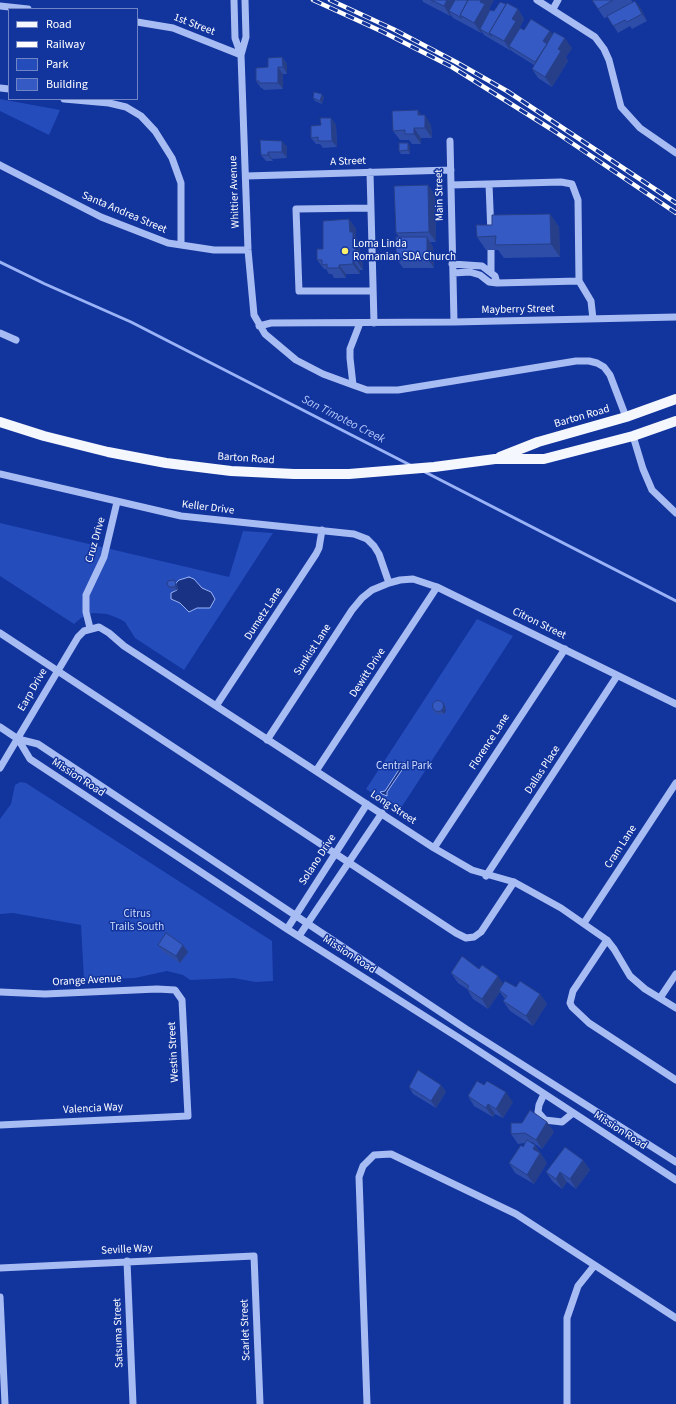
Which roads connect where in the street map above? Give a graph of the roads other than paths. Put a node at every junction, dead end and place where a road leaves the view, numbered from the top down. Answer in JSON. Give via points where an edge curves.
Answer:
{"nodes":[{"id":1,"x":234,"y":0,"type":"edge"},
{"id":2,"x":245,"y":0,"type":"edge"},
{"id":3,"x":537,"y":0,"type":"edge"},
{"id":4,"x":558,"y":0,"type":"edge"},
{"id":5,"x":0,"y":6,"type":"edge"},
{"id":6,"x":19,"y":8,"type":"edge"},
{"id":7,"x":553,"y":9,"type":"junction"},
{"id":8,"x":138,"y":22,"type":"edge"},
{"id":9,"x":241,"y":55,"type":"junction"},
{"id":10,"x":75,"y":100,"type":"edge"},
{"id":11,"x":450,"y":141,"type":"dead end"},
{"id":12,"x":676,"y":153,"type":"edge"},
{"id":13,"x":0,"y":166,"type":"edge"},
{"id":14,"x":450,"y":170,"type":"junction"},
{"id":15,"x":370,"y":172,"type":"junction"},
{"id":16,"x":246,"y":176,"type":"junction"},
{"id":17,"x":488,"y":184,"type":"junction"},
{"id":18,"x":451,"y":185,"type":"junction"},
{"id":19,"x":371,"y":208,"type":"junction"},
{"id":20,"x":491,"y":237,"type":"edge"},
{"id":21,"x":181,"y":245,"type":"junction"},
{"id":22,"x":248,"y":250,"type":"junction"},
{"id":23,"x":491,"y":250,"type":"dead end"},
{"id":24,"x":452,"y":264,"type":"junction"},
{"id":25,"x":491,"y":271,"type":"junction"},
{"id":26,"x":453,"y":272,"type":"junction"},
{"id":27,"x":579,"y":281,"type":"junction"},
{"id":28,"x":497,"y":283,"type":"junction"},
{"id":29,"x":373,"y":291,"type":"junction"},
{"id":30,"x":676,"y":317,"type":"edge"},
{"id":31,"x":593,"y":319,"type":"junction"},
{"id":32,"x":454,"y":322,"type":"junction"},
{"id":33,"x":360,"y":323,"type":"junction"},
{"id":34,"x":374,"y":323,"type":"junction"},
{"id":35,"x":259,"y":326,"type":"junction"},
{"id":36,"x":0,"y":333,"type":"edge"},
{"id":37,"x":16,"y":340,"type":"dead end"},
{"id":38,"x":353,"y":385,"type":"junction"},
{"id":39,"x":676,"y":399,"type":"edge"},
{"id":40,"x":626,"y":417,"type":"junction"},
{"id":41,"x":676,"y":421,"type":"edge"},
{"id":42,"x":0,"y":422,"type":"edge"},
{"id":43,"x":633,"y":436,"type":"junction"},
{"id":44,"x":495,"y":459,"type":"junction"},
{"id":45,"x":0,"y":474,"type":"edge"},
{"id":46,"x":117,"y":502,"type":"junction"},
{"id":47,"x":676,"y":512,"type":"edge"},
{"id":48,"x":322,"y":530,"type":"junction"},
{"id":49,"x":389,"y":583,"type":"junction"},
{"id":50,"x":437,"y":587,"type":"junction"},
{"id":51,"x":90,"y":628,"type":"junction"},
{"id":52,"x":0,"y":633,"type":"edge"},
{"id":53,"x":565,"y":649,"type":"junction"},
{"id":54,"x":57,"y":671,"type":"junction"},
{"id":55,"x":618,"y":676,"type":"junction"},
{"id":56,"x":676,"y":704,"type":"edge"},
{"id":57,"x":216,"y":706,"type":"junction"},
{"id":58,"x":0,"y":727,"type":"edge"},
{"id":59,"x":18,"y":739,"type":"junction"},
{"id":60,"x":267,"y":740,"type":"junction"},
{"id":61,"x":0,"y":768,"type":"edge"},
{"id":62,"x":316,"y":771,"type":"junction"},
{"id":63,"x":676,"y":783,"type":"edge"},
{"id":64,"x":367,"y":804,"type":"junction"},
{"id":65,"x":382,"y":813,"type":"junction"},
{"id":66,"x":434,"y":848,"type":"junction"},
{"id":67,"x":335,"y":854,"type":"junction"},
{"id":68,"x":348,"y":863,"type":"junction"},
{"id":69,"x":486,"y":876,"type":"junction"},
{"id":70,"x":514,"y":882,"type":"junction"},
{"id":71,"x":295,"y":915,"type":"junction"},
{"id":72,"x":584,"y":923,"type":"junction"},
{"id":73,"x":308,"y":924,"type":"junction"},
{"id":74,"x":287,"y":929,"type":"junction"},
{"id":75,"x":300,"y":936,"type":"junction"},
{"id":76,"x":607,"y":940,"type":"junction"},
{"id":77,"x":676,"y":974,"type":"edge"},
{"id":78,"x":175,"y":990,"type":"joint"},
{"id":79,"x":0,"y":992,"type":"edge"},
{"id":80,"x":660,"y":998,"type":"junction"},
{"id":81,"x":676,"y":1008,"type":"edge"},
{"id":82,"x":676,"y":1080,"type":"edge"},
{"id":83,"x":544,"y":1094,"type":"junction"},
{"id":84,"x":573,"y":1113,"type":"junction"},
{"id":85,"x":188,"y":1116,"type":"joint"},
{"id":86,"x":0,"y":1125,"type":"edge"},
{"id":87,"x":676,"y":1162,"type":"edge"},
{"id":88,"x":676,"y":1180,"type":"edge"},
{"id":89,"x":254,"y":1256,"type":"joint"},
{"id":90,"x":127,"y":1261,"type":"junction"},
{"id":91,"x":594,"y":1266,"type":"junction"},
{"id":92,"x":0,"y":1268,"type":"edge"},
{"id":93,"x":0,"y":1297,"type":"edge"},
{"id":94,"x":676,"y":1318,"type":"edge"},
{"id":95,"x":5,"y":1404,"type":"edge"},
{"id":96,"x":133,"y":1404,"type":"edge"},
{"id":97,"x":260,"y":1404,"type":"edge"},
{"id":98,"x":367,"y":1404,"type":"edge"},
{"id":99,"x":567,"y":1404,"type":"edge"}],
"edges":[{"from":1,"to":9,"type":"street","name":"Whittier Avenue","via":[[235,38]]},
{"from":2,"to":9,"type":"street","name":"Whittier Avenue","via":[[246,37]]},
{"from":3,"to":7,"type":"street"},
{"from":4,"to":7,"type":"street"},
{"from":5,"to":6,"type":"street"},
{"from":7,"to":12,"type":"street","via":[[595,37],[609,60],[621,107],[640,128]]},
{"from":8,"to":9,"type":"street","name":"1st Street","via":[[173,28]]},
{"from":9,"to":16,"type":"street","name":"Whittier Avenue"},
{"from":10,"to":21,"type":"street","via":[[126,107],[141,116],[155,131],[172,158],[181,183]]},
{"from":11,"to":14,"type":"street","name":"Main Street"},
{"from":13,"to":21,"type":"street","name":"Santa Andrea Street","via":[[100,217],[168,243]]},
{"from":14,"to":15,"type":"street","name":"A Street"},
{"from":14,"to":18,"type":"street","name":"Main Street"},
{"from":15,"to":16,"type":"street","name":"A Street"},
{"from":15,"to":19,"type":"street"},
{"from":16,"to":22,"type":"street","name":"Whittier Avenue"},
{"from":17,"to":18,"type":"street"},
{"from":17,"to":20,"type":"street"},
{"from":17,"to":27,"type":"street","via":[[572,184],[578,200]]},
{"from":18,"to":24,"type":"street","name":"Main Street"},
{"from":19,"to":29,"type":"street"},
{"from":19,"to":29,"type":"street","via":[[296,209],[299,291]]},
{"from":21,"to":22,"type":"street","name":"Santa Andrea Street","via":[[214,250]]},
{"from":22,"to":35,"type":"street","name":"Whittier Avenue","via":[[253,309]]},
{"from":23,"to":25,"type":"street"},
{"from":24,"to":25,"type":"street","via":[[482,266]]},
{"from":24,"to":26,"type":"street","name":"Main Street"},
{"from":25,"to":28,"type":"street"},
{"from":26,"to":28,"type":"street","via":[[470,272],[480,275],[489,282]]},
{"from":26,"to":32,"type":"street","name":"Main Street"},
{"from":27,"to":28,"type":"street"},
{"from":27,"to":31,"type":"street","via":[[591,301]]},
{"from":29,"to":34,"type":"street"},
{"from":30,"to":31,"type":"street","name":"Mayberry Street"},
{"from":31,"to":32,"type":"street","name":"Mayberry Street"},
{"from":32,"to":34,"type":"street","name":"Mayberry Street"},
{"from":33,"to":34,"type":"street","name":"Mayberry Street"},
{"from":33,"to":35,"type":"street","name":"Mayberry Street","via":[[271,323]]},
{"from":33,"to":38,"type":"street","via":[[350,349]]},
{"from":35,"to":38,"type":"street","via":[[296,360]]},
{"from":36,"to":37,"type":"street"},
{"from":38,"to":40,"type":"street","via":[[378,391],[398,390],[576,361],[589,362],[604,367],[610,375]]},
{"from":39,"to":40,"type":"main road","name":"Barton Road"},
{"from":40,"to":44,"type":"main road","name":"Barton Road","via":[[538,442]]},
{"from":41,"to":43,"type":"main road","name":"Barton Road"},
{"from":42,"to":44,"type":"main road","name":"Barton Road","via":[[108,452],[166,463],[231,471],[349,474]]},
{"from":43,"to":44,"type":"main road","name":"Barton Road","via":[[544,459]]},
{"from":43,"to":47,"type":"street","via":[[642,469],[652,490]]},
{"from":45,"to":46,"type":"street","name":"Keller Drive"},
{"from":46,"to":48,"type":"street","name":"Keller Drive","via":[[181,516]]},
{"from":46,"to":51,"type":"street","name":"Cruz Drive","via":[[104,557],[86,595],[86,612]]},
{"from":48,"to":49,"type":"street","name":"Keller Drive","via":[[354,534],[367,539],[379,554]]},
{"from":48,"to":57,"type":"street","name":"Dumetz Lane","via":[[316,554]]},
{"from":49,"to":50,"type":"street","name":"Citron Street","via":[[412,579]]},
{"from":49,"to":60,"type":"street","name":"Sunkist Lane","via":[[367,594],[352,610]]},
{"from":50,"to":53,"type":"street","name":"Citron Street"},
{"from":50,"to":62,"type":"street","name":"Dewitt Drive"},
{"from":51,"to":54,"type":"street","name":"Earp Drive","via":[[78,637]]},
{"from":51,"to":57,"type":"street","name":"Long Street","via":[[104,629],[124,646]]},
{"from":52,"to":54,"type":"street"},
{"from":53,"to":55,"type":"street","name":"Citron Street"},
{"from":53,"to":66,"type":"street","name":"Florence Lane"},
{"from":54,"to":59,"type":"street","name":"Earp Drive"},
{"from":54,"to":67,"type":"street"},
{"from":55,"to":56,"type":"street","name":"Citron Street"},
{"from":55,"to":69,"type":"street","name":"Dallas Place"},
{"from":57,"to":60,"type":"street","name":"Long Street"},
{"from":58,"to":59,"type":"street","name":"Mission Road"},
{"from":59,"to":61,"type":"street","name":"Earp Drive"},
{"from":59,"to":71,"type":"street","name":"Mission Road","via":[[38,744]]},
{"from":59,"to":74,"type":"street","name":"Mission Road","via":[[30,759]]},
{"from":60,"to":62,"type":"street","name":"Long Street"},
{"from":62,"to":64,"type":"street","name":"Long Street"},
{"from":63,"to":72,"type":"street","name":"Cram Lane"},
{"from":64,"to":65,"type":"street","name":"Long Street"},
{"from":64,"to":67,"type":"street","name":"Solano Drive"},
{"from":65,"to":66,"type":"street","name":"Long Street"},
{"from":65,"to":68,"type":"street"},
{"from":66,"to":69,"type":"street","name":"Long Street"},
{"from":67,"to":68,"type":"street"},
{"from":67,"to":71,"type":"street","name":"Solano Drive"},
{"from":68,"to":70,"type":"street","via":[[466,938],[474,937],[481,932]]},
{"from":68,"to":73,"type":"street"},
{"from":69,"to":70,"type":"street","name":"Long Street"},
{"from":70,"to":72,"type":"street","name":"Long Street"},
{"from":71,"to":73,"type":"street","name":"Mission Road"},
{"from":71,"to":74,"type":"street","name":"Solano Drive"},
{"from":72,"to":76,"type":"street","name":"Long Street"},
{"from":73,"to":75,"type":"street"},
{"from":73,"to":87,"type":"street","name":"Mission Road","via":[[466,1029]]},
{"from":74,"to":75,"type":"street","name":"Mission Road"},
{"from":75,"to":83,"type":"street","name":"Mission Road"},
{"from":76,"to":80,"type":"street","name":"Long Street","via":[[630,976]]},
{"from":76,"to":82,"type":"street","via":[[573,992],[570,1003],[576,1013],[589,1023]]},
{"from":77,"to":80,"type":"street"},
{"from":78,"to":79,"type":"street","name":"Orange Avenue","via":[[45,994]]},
{"from":78,"to":85,"type":"street","name":"Westin Street","via":[[182,1000]]},
{"from":80,"to":81,"type":"street","name":"Long Street"},
{"from":83,"to":84,"type":"street","name":"Mission Road"},
{"from":83,"to":84,"type":"street","via":[[538,1112],[545,1120],[562,1122]]},
{"from":84,"to":88,"type":"street","name":"Mission Road"},
{"from":85,"to":86,"type":"street","name":"Valencia Way"},
{"from":89,"to":90,"type":"street","name":"Seville Way"},
{"from":89,"to":97,"type":"street","name":"Scarlet Street"},
{"from":90,"to":92,"type":"street","name":"Seville Way"},
{"from":90,"to":96,"type":"street","name":"Satsuma Street"},
{"from":91,"to":94,"type":"street"},
{"from":91,"to":98,"type":"street","via":[[516,1214],[391,1154],[374,1155],[363,1166],[359,1177]]},
{"from":91,"to":99,"type":"street","via":[[578,1286],[567,1318]]},
{"from":93,"to":95,"type":"street"}]}
